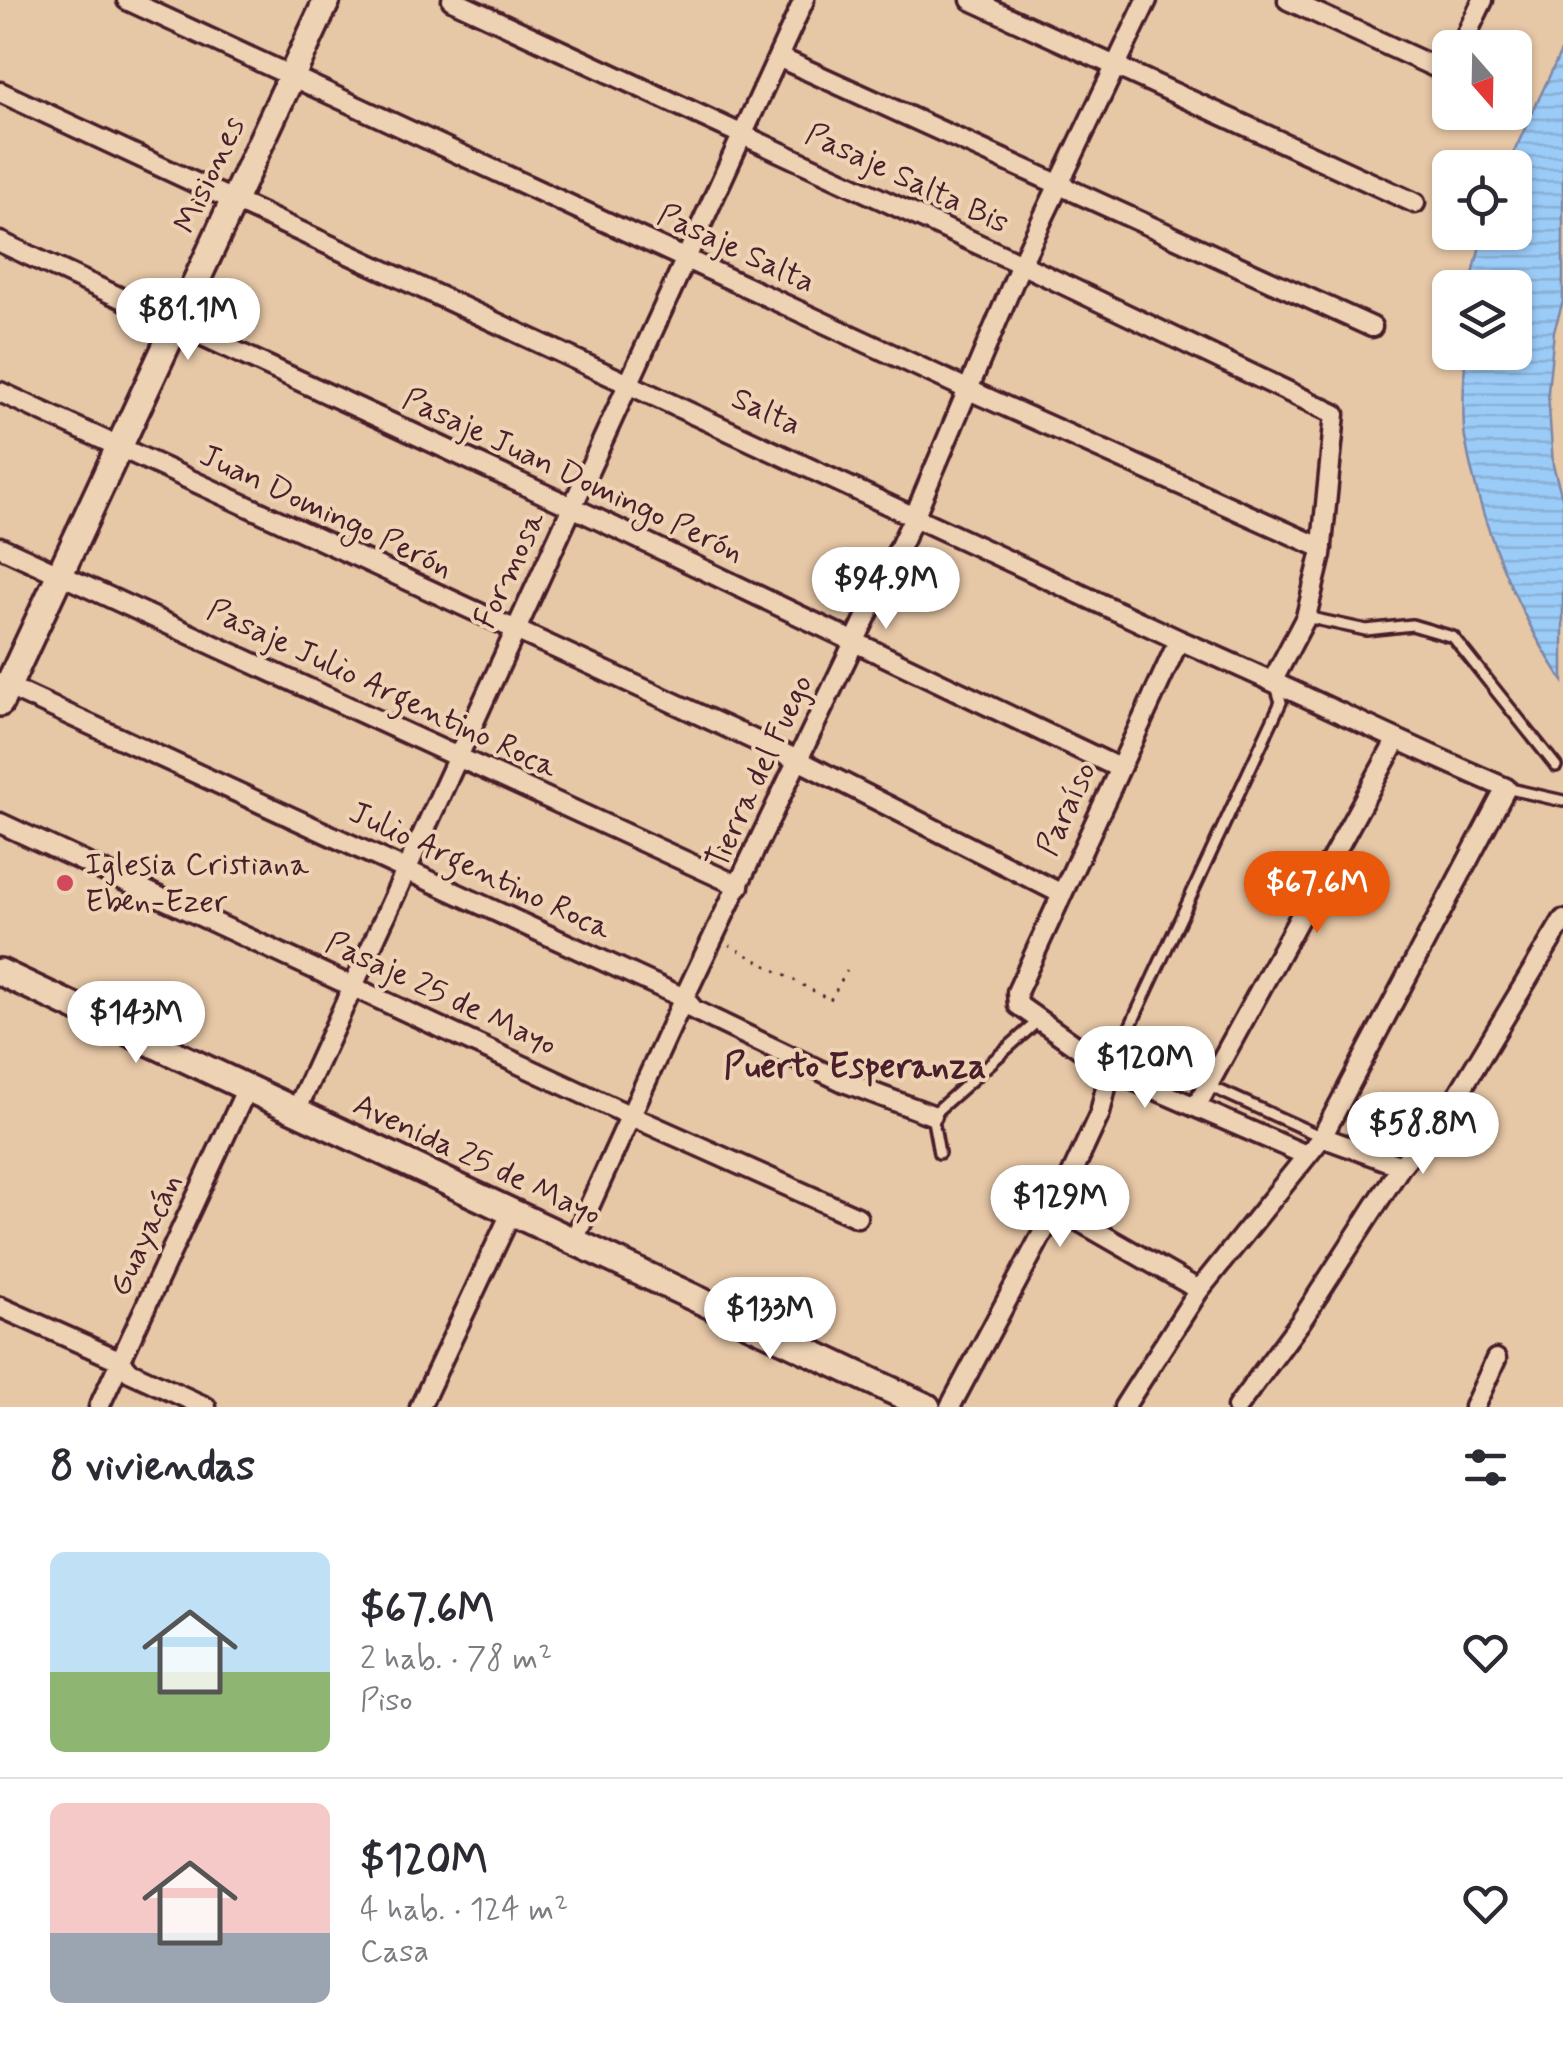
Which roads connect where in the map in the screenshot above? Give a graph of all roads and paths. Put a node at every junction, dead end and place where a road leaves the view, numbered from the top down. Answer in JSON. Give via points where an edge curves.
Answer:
{"nodes":[{"id":1,"x":127,"y":0,"type":"edge"},
{"id":2,"x":327,"y":0,"type":"edge"},
{"id":3,"x":452,"y":0,"type":"edge"},
{"id":4,"x":804,"y":0,"type":"edge"},
{"id":5,"x":971,"y":0,"type":"edge"},
{"id":6,"x":1147,"y":0,"type":"edge"},
{"id":7,"x":1288,"y":0,"type":"edge"},
{"id":8,"x":1483,"y":0,"type":"edge"},
{"id":9,"x":1469,"y":30,"type":"edge"},
{"id":10,"x":778,"y":57,"type":"junction"},
{"id":11,"x":1432,"y":64,"type":"edge"},
{"id":12,"x":1116,"y":66,"type":"junction"},
{"id":13,"x":292,"y":76,"type":"junction"},
{"id":14,"x":0,"y":92,"type":"edge"},
{"id":15,"x":742,"y":136,"type":"junction"},
{"id":16,"x":1058,"y":186,"type":"junction"},
{"id":17,"x":233,"y":202,"type":"junction"},
{"id":18,"x":1414,"y":203,"type":"dead end"},
{"id":19,"x":0,"y":242,"type":"edge"},
{"id":20,"x":686,"y":259,"type":"junction"},
{"id":21,"x":1021,"y":264,"type":"junction"},
{"id":22,"x":176,"y":326,"type":"junction"},
{"id":23,"x":1372,"y":327,"type":"dead end"},
{"id":24,"x":629,"y":382,"type":"junction"},
{"id":25,"x":969,"y":390,"type":"junction"},
{"id":26,"x":0,"y":392,"type":"edge"},
{"id":27,"x":118,"y":448,"type":"junction"},
{"id":28,"x":572,"y":507,"type":"junction"},
{"id":29,"x":916,"y":515,"type":"junction"},
{"id":30,"x":0,"y":547,"type":"edge"},
{"id":31,"x":1322,"y":548,"type":"junction"},
{"id":32,"x":60,"y":574,"type":"junction"},
{"id":33,"x":1306,"y":618,"type":"junction"},
{"id":34,"x":515,"y":632,"type":"junction"},
{"id":35,"x":1180,"y":640,"type":"junction"},
{"id":36,"x":855,"y":641,"type":"junction"},
{"id":37,"x":1273,"y":680,"type":"junction"},
{"id":38,"x":3,"y":691,"type":"edge"},
{"id":39,"x":1396,"y":741,"type":"junction"},
{"id":40,"x":458,"y":757,"type":"junction"},
{"id":41,"x":800,"y":760,"type":"junction"},
{"id":42,"x":1556,"y":766,"type":"dead end"},
{"id":43,"x":1119,"y":768,"type":"junction"},
{"id":44,"x":1506,"y":788,"type":"junction"},
{"id":45,"x":1563,"y":801,"type":"edge"},
{"id":46,"x":0,"y":823,"type":"edge"},
{"id":47,"x":406,"y":869,"type":"junction"},
{"id":48,"x":739,"y":886,"type":"junction"},
{"id":49,"x":1060,"y":893,"type":"junction"},
{"id":50,"x":1563,"y":920,"type":"edge"},
{"id":51,"x":714,"y":936,"type":"junction"},
{"id":52,"x":847,"y":971,"type":"dead end"},
{"id":53,"x":0,"y":972,"type":"edge"},
{"id":54,"x":353,"y":986,"type":"junction"},
{"id":55,"x":684,"y":998,"type":"junction"},
{"id":56,"x":1038,"y":1021,"type":"junction"},
{"id":57,"x":1122,"y":1046,"type":"junction"},
{"id":58,"x":1110,"y":1070,"type":"junction"},
{"id":59,"x":1209,"y":1085,"type":"junction"},
{"id":60,"x":247,"y":1088,"type":"junction"},
{"id":61,"x":1196,"y":1107,"type":"junction"},
{"id":62,"x":296,"y":1111,"type":"junction"},
{"id":63,"x":932,"y":1114,"type":"junction"},
{"id":64,"x":631,"y":1116,"type":"junction"},
{"id":65,"x":1322,"y":1136,"type":"junction"},
{"id":66,"x":940,"y":1153,"type":"dead end"},
{"id":67,"x":1306,"y":1156,"type":"junction"},
{"id":68,"x":1401,"y":1166,"type":"junction"},
{"id":69,"x":1056,"y":1208,"type":"junction"},
{"id":70,"x":512,"y":1211,"type":"junction"},
{"id":71,"x":857,"y":1217,"type":"dead end"},
{"id":72,"x":574,"y":1240,"type":"junction"},
{"id":73,"x":1199,"y":1290,"type":"junction"},
{"id":74,"x":0,"y":1308,"type":"edge"},
{"id":75,"x":1496,"y":1359,"type":"dead end"},
{"id":76,"x":121,"y":1361,"type":"junction"},
{"id":77,"x":100,"y":1407,"type":"edge"},
{"id":78,"x":206,"y":1407,"type":"edge"},
{"id":79,"x":420,"y":1407,"type":"edge"},
{"id":80,"x":927,"y":1407,"type":"edge"},
{"id":81,"x":950,"y":1407,"type":"edge"},
{"id":82,"x":1124,"y":1407,"type":"edge"},
{"id":83,"x":1236,"y":1407,"type":"edge"},
{"id":84,"x":1474,"y":1407,"type":"edge"}],
"edges":[{"from":1,"to":13,"type":"street","name":"Pasaje Salta"},
{"from":2,"to":13,"type":"main road","name":"Misiones"},
{"from":3,"to":15,"type":"street","name":"Pasaje Salta Bis"},
{"from":4,"to":10,"type":"street","name":"Formosa"},
{"from":5,"to":12,"type":"street"},
{"from":6,"to":12,"type":"street","name":"Tierra del Fuego"},
{"from":7,"to":11,"type":"street"},
{"from":8,"to":9,"type":"street"},
{"from":10,"to":15,"type":"street","name":"Formosa"},
{"from":10,"to":16,"type":"street"},
{"from":12,"to":16,"type":"street","name":"Tierra del Fuego"},
{"from":12,"to":18,"type":"street"},
{"from":13,"to":17,"type":"main road","name":"Misiones"},
{"from":13,"to":20,"type":"street","name":"Pasaje Salta"},
{"from":14,"to":17,"type":"street","name":"Salta"},
{"from":15,"to":20,"type":"street","name":"Formosa"},
{"from":15,"to":21,"type":"street","name":"Pasaje Salta Bis"},
{"from":16,"to":21,"type":"street","name":"Tierra del Fuego"},
{"from":16,"to":23,"type":"street"},
{"from":17,"to":22,"type":"main road","name":"Misiones"},
{"from":17,"to":24,"type":"street","name":"Salta"},
{"from":19,"to":22,"type":"street","name":"Pasaje Juan Domingo Perón"},
{"from":20,"to":24,"type":"street","name":"Formosa"},
{"from":20,"to":25,"type":"street","name":"Pasaje Salta"},
{"from":21,"to":25,"type":"street","name":"Tierra del Fuego"},
{"from":21,"to":31,"type":"street","name":"Pasaje Salta Bis","via":[[1336,414]]},
{"from":22,"to":27,"type":"main road","name":"Misiones"},
{"from":22,"to":28,"type":"street","name":"Pasaje Juan Domingo Perón"},
{"from":24,"to":28,"type":"street","name":"Formosa"},
{"from":24,"to":29,"type":"street","name":"Salta"},
{"from":25,"to":29,"type":"street","name":"Tierra del Fuego"},
{"from":25,"to":31,"type":"street","name":"Pasaje Salta"},
{"from":26,"to":27,"type":"street","name":"Juan Domingo Perón"},
{"from":27,"to":32,"type":"main road","name":"Misiones"},
{"from":27,"to":34,"type":"street","name":"Juan Domingo Perón"},
{"from":28,"to":34,"type":"street","name":"Formosa"},
{"from":28,"to":36,"type":"street","name":"Pasaje Juan Domingo Perón"},
{"from":29,"to":35,"type":"street","name":"Salta"},
{"from":29,"to":36,"type":"street","name":"Tierra del Fuego"},
{"from":30,"to":32,"type":"street","name":"Pasaje Julio Argentino Roca"},
{"from":31,"to":33,"type":"street"},
{"from":32,"to":38,"type":"main road","name":"Misiones"},
{"from":32,"to":40,"type":"street","name":"Pasaje Julio Argentino Roca"},
{"from":33,"to":37,"type":"street"},
{"from":33,"to":42,"type":"lane","via":[[1366,630],[1412,625],[1453,637]]},
{"from":34,"to":40,"type":"street","name":"Formosa"},
{"from":34,"to":41,"type":"street","name":"Juan Domingo Perón"},
{"from":35,"to":37,"type":"street","name":"Salta"},
{"from":35,"to":43,"type":"street","name":"Paraíso"},
{"from":36,"to":41,"type":"street","name":"Tierra del Fuego"},
{"from":36,"to":43,"type":"street","name":"Pasaje Juan Domingo Perón"},
{"from":37,"to":39,"type":"street","name":"Salta"},
{"from":37,"to":57,"type":"lane","via":[[1281,702]]},
{"from":38,"to":47,"type":"street","name":"Julio Argentino Roca"},
{"from":39,"to":44,"type":"street","name":"Salta"},
{"from":39,"to":59,"type":"street"},
{"from":40,"to":47,"type":"street","name":"Formosa"},
{"from":40,"to":48,"type":"street","name":"Pasaje Julio Argentino Roca"},
{"from":41,"to":48,"type":"street","name":"Tierra del Fuego"},
{"from":41,"to":49,"type":"street","name":"Juan Domingo Perón"},
{"from":43,"to":49,"type":"street","name":"Paraíso"},
{"from":44,"to":45,"type":"lane"},
{"from":44,"to":65,"type":"street"},
{"from":46,"to":54,"type":"street","name":"Pasaje 25 de Mayo"},
{"from":47,"to":54,"type":"street","name":"Formosa"},
{"from":47,"to":55,"type":"street","name":"Julio Argentino Roca"},
{"from":48,"to":51,"type":"street","name":"Tierra del Fuego"},
{"from":49,"to":56,"type":"street","name":"Paraíso","via":[[1017,992],[1018,1006]]},
{"from":50,"to":68,"type":"street","via":[[1456,1098]]},
{"from":51,"to":52,"type":"path","via":[[830,1000]]},
{"from":51,"to":55,"type":"street","name":"Tierra del Fuego"},
{"from":53,"to":60,"type":"main road","name":"Avenida 25 de Mayo"},
{"from":54,"to":62,"type":"street","name":"Formosa"},
{"from":54,"to":64,"type":"street","name":"Pasaje 25 de Mayo"},
{"from":55,"to":63,"type":"street","name":"Julio Argentino Roca","via":[[694,1010],[844,1082]]},
{"from":55,"to":64,"type":"street","name":"Tierra del Fuego"},
{"from":56,"to":58,"type":"street"},
{"from":56,"to":63,"type":"lane"},
{"from":57,"to":58,"type":"lane"},
{"from":57,"to":59,"type":"lane"},
{"from":58,"to":61,"type":"street"},
{"from":58,"to":69,"type":"street","via":[[1100,1113]]},
{"from":59,"to":61,"type":"street"},
{"from":59,"to":65,"type":"lane"},
{"from":60,"to":62,"type":"main road","name":"Avenida 25 de Mayo"},
{"from":60,"to":76,"type":"street","name":"Guayacán"},
{"from":61,"to":67,"type":"street"},
{"from":62,"to":70,"type":"main road","name":"Avenida 25 de Mayo"},
{"from":63,"to":66,"type":"lane"},
{"from":64,"to":71,"type":"street","name":"Pasaje 25 de Mayo"},
{"from":64,"to":72,"type":"street","name":"Tierra del Fuego"},
{"from":65,"to":67,"type":"street"},
{"from":65,"to":68,"type":"street"},
{"from":67,"to":73,"type":"street"},
{"from":68,"to":83,"type":"street","via":[[1301,1321]]},
{"from":69,"to":73,"type":"street"},
{"from":69,"to":81,"type":"street"},
{"from":70,"to":72,"type":"main road","name":"Avenida 25 de Mayo"},
{"from":70,"to":79,"type":"street"},
{"from":72,"to":80,"type":"main road","name":"Avenida 25 de Mayo"},
{"from":73,"to":82,"type":"street"},
{"from":74,"to":76,"type":"street"},
{"from":75,"to":84,"type":"street"},
{"from":76,"to":77,"type":"street","name":"Guayacán"},
{"from":76,"to":78,"type":"street","via":[[130,1372]]}]}
